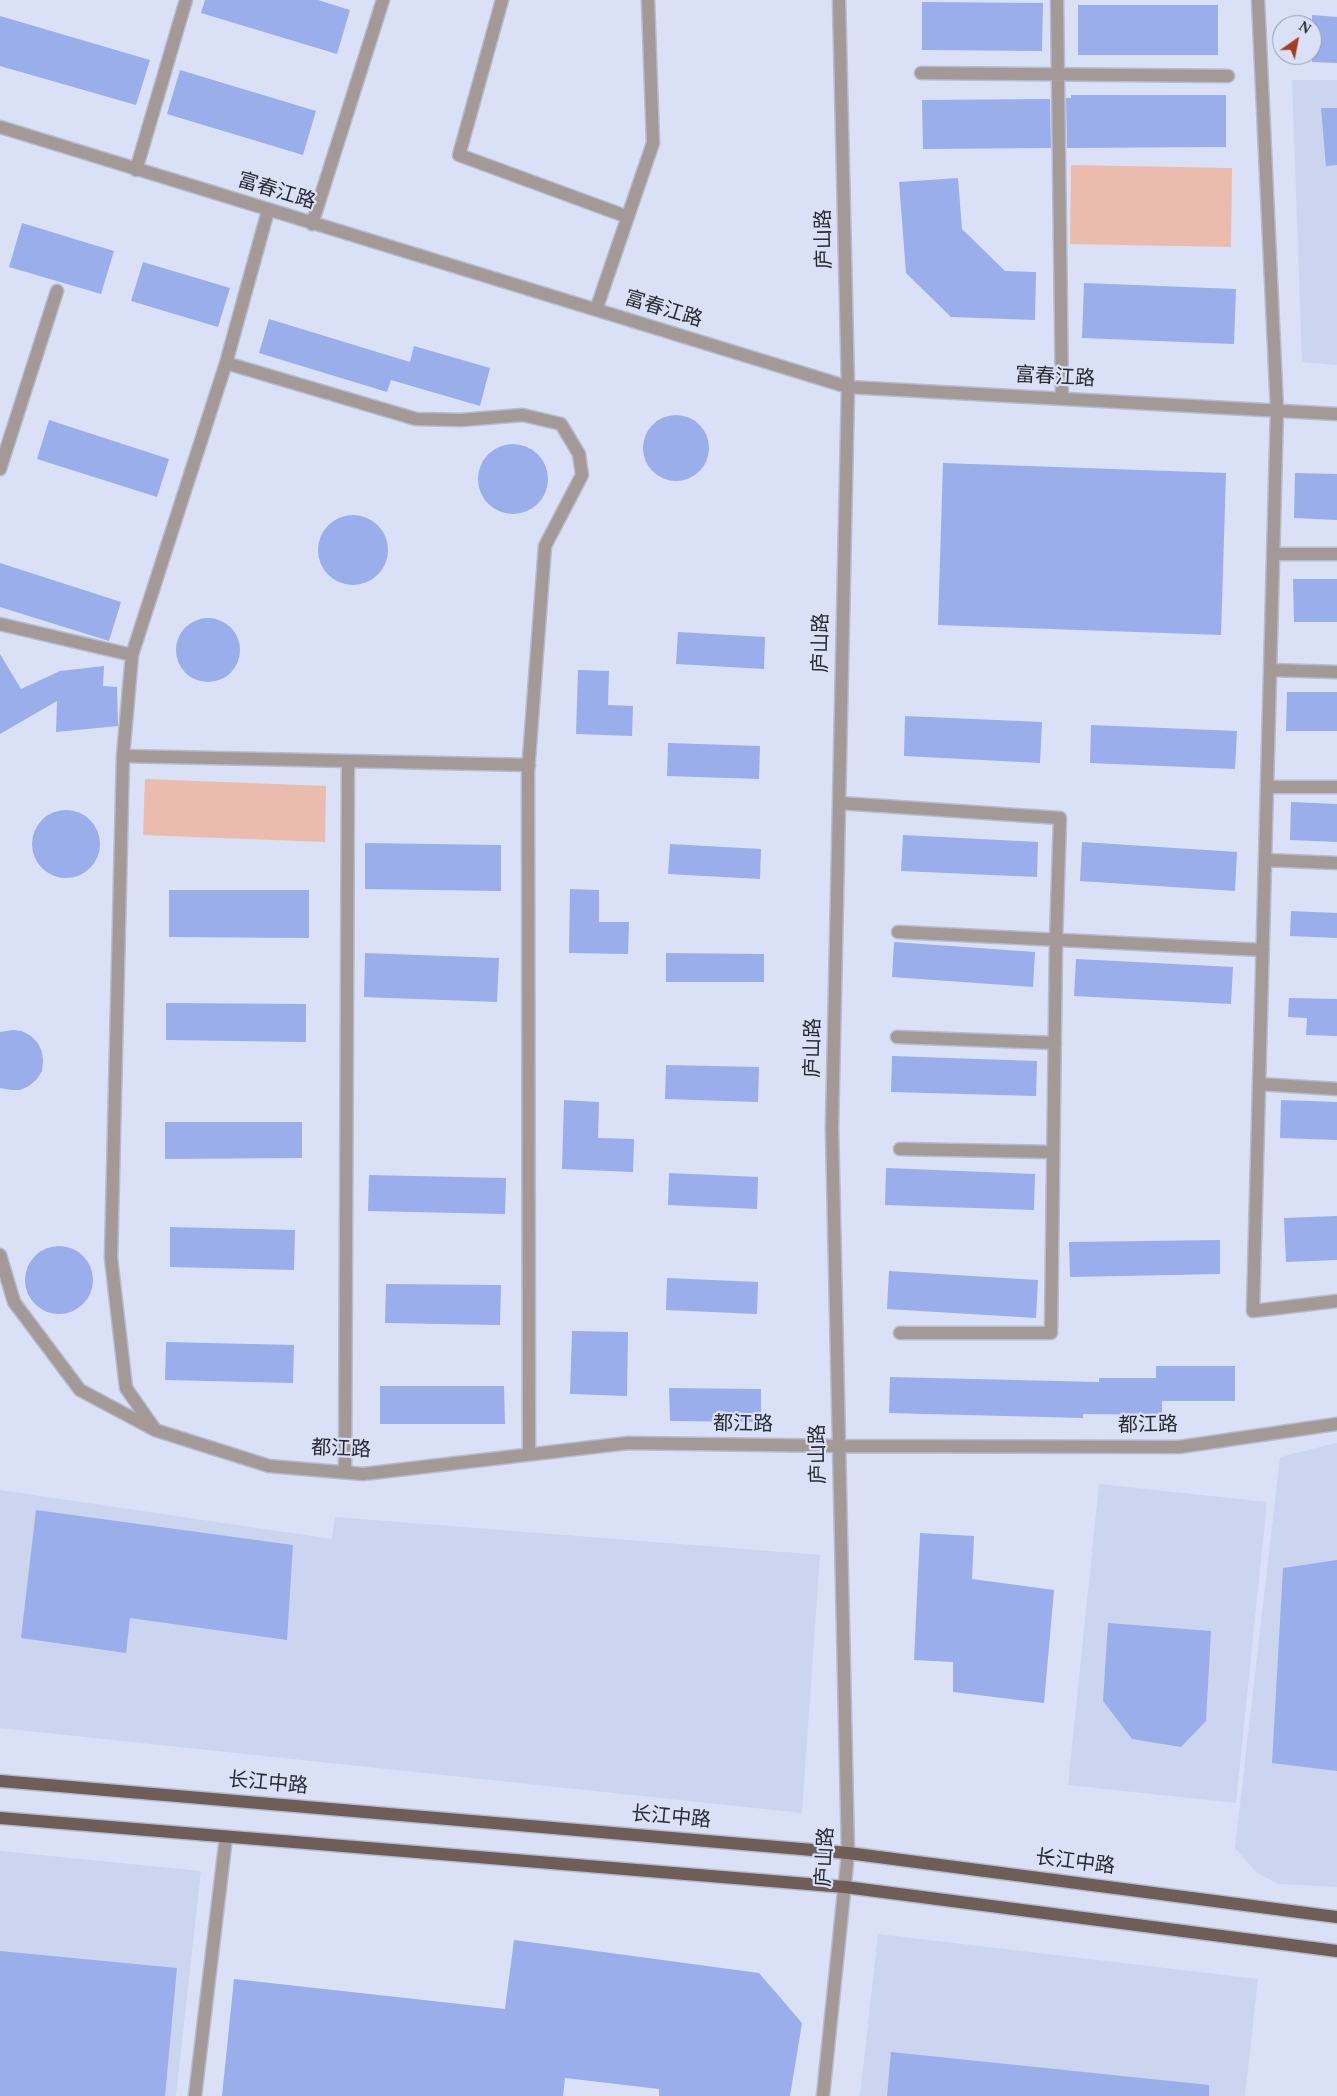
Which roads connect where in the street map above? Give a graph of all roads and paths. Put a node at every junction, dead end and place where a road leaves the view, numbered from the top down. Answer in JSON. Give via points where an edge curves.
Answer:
{"nodes":[{"id":1,"x":186,"y":0,"type":"edge"},
{"id":2,"x":383,"y":0,"type":"edge"},
{"id":3,"x":502,"y":0,"type":"edge"},
{"id":4,"x":648,"y":0,"type":"edge"},
{"id":5,"x":839,"y":0,"type":"edge"},
{"id":6,"x":1057,"y":0,"type":"edge"},
{"id":7,"x":1258,"y":0,"type":"edge"},
{"id":8,"x":921,"y":73,"type":"dead end"},
{"id":9,"x":1057,"y":75,"type":"junction"},
{"id":10,"x":1228,"y":76,"type":"dead end"},
{"id":11,"x":0,"y":127,"type":"edge"},
{"id":12,"x":136,"y":170,"type":"junction"},
{"id":13,"x":268,"y":210,"type":"junction"},
{"id":14,"x":628,"y":216,"type":"junction"},
{"id":15,"x":312,"y":224,"type":"junction"},
{"id":16,"x":57,"y":291,"type":"dead end"},
{"id":17,"x":596,"y":310,"type":"junction"},
{"id":18,"x":226,"y":363,"type":"junction"},
{"id":19,"x":848,"y":387,"type":"junction"},
{"id":20,"x":1062,"y":399,"type":"junction"},
{"id":21,"x":1277,"y":410,"type":"junction"},
{"id":22,"x":1337,"y":414,"type":"edge"},
{"id":23,"x":0,"y":469,"type":"edge"},
{"id":24,"x":1273,"y":554,"type":"junction"},
{"id":25,"x":1337,"y":554,"type":"edge"},
{"id":26,"x":0,"y":624,"type":"edge"},
{"id":27,"x":132,"y":655,"type":"junction"},
{"id":28,"x":1270,"y":670,"type":"junction"},
{"id":29,"x":1337,"y":672,"type":"edge"},
{"id":30,"x":123,"y":756,"type":"junction"},
{"id":31,"x":348,"y":761,"type":"junction"},
{"id":32,"x":529,"y":765,"type":"junction"},
{"id":33,"x":1267,"y":787,"type":"junction"},
{"id":34,"x":1337,"y":787,"type":"edge"},
{"id":35,"x":839,"y":803,"type":"junction"},
{"id":36,"x":1265,"y":860,"type":"junction"},
{"id":37,"x":1337,"y":863,"type":"edge"},
{"id":38,"x":898,"y":932,"type":"dead end"},
{"id":39,"x":1056,"y":941,"type":"junction"},
{"id":40,"x":1263,"y":950,"type":"junction"},
{"id":41,"x":897,"y":1037,"type":"dead end"},
{"id":42,"x":1055,"y":1043,"type":"junction"},
{"id":43,"x":1259,"y":1084,"type":"junction"},
{"id":44,"x":1337,"y":1089,"type":"edge"},
{"id":45,"x":900,"y":1149,"type":"dead end"},
{"id":46,"x":1053,"y":1152,"type":"junction"},
{"id":47,"x":0,"y":1256,"type":"edge"},
{"id":48,"x":1337,"y":1301,"type":"edge"},
{"id":49,"x":900,"y":1332,"type":"dead end"},
{"id":50,"x":1337,"y":1424,"type":"edge"},
{"id":51,"x":155,"y":1430,"type":"junction"},
{"id":52,"x":839,"y":1446,"type":"junction"},
{"id":53,"x":528,"y":1454,"type":"junction"},
{"id":54,"x":345,"y":1472,"type":"junction"},
{"id":55,"x":0,"y":1781,"type":"edge"},
{"id":56,"x":0,"y":1818,"type":"edge"},
{"id":57,"x":226,"y":1836,"type":"junction"},
{"id":58,"x":848,"y":1853,"type":"junction"},
{"id":59,"x":844,"y":1887,"type":"junction"},
{"id":60,"x":1337,"y":1917,"type":"edge"},
{"id":61,"x":1337,"y":1951,"type":"edge"},
{"id":62,"x":195,"y":2096,"type":"edge"},
{"id":63,"x":823,"y":2096,"type":"edge"}],
"edges":[{"from":1,"to":12,"type":"street"},
{"from":2,"to":15,"type":"street"},
{"from":3,"to":14,"type":"street","via":[[459,155]]},
{"from":4,"to":14,"type":"street","via":[[653,143]]},
{"from":5,"to":19,"type":"street","name":"庐山路"},
{"from":6,"to":9,"type":"street"},
{"from":7,"to":21,"type":"street"},
{"from":8,"to":9,"type":"street"},
{"from":9,"to":10,"type":"street"},
{"from":9,"to":20,"type":"street"},
{"from":11,"to":12,"type":"street","name":"富春江路"},
{"from":12,"to":13,"type":"street","name":"富春江路"},
{"from":13,"to":15,"type":"street","name":"富春江路"},
{"from":13,"to":18,"type":"street"},
{"from":14,"to":17,"type":"street"},
{"from":15,"to":17,"type":"street","name":"富春江路"},
{"from":16,"to":23,"type":"street"},
{"from":17,"to":19,"type":"street","name":"富春江路"},
{"from":18,"to":27,"type":"street"},
{"from":18,"to":32,"type":"street","via":[[416,420],[523,415],[561,424],[579,454],[582,475],[545,546]]},
{"from":19,"to":20,"type":"street","name":"富春江路"},
{"from":19,"to":35,"type":"street","name":"庐山路"},
{"from":20,"to":21,"type":"street","name":"富春江路"},
{"from":21,"to":22,"type":"street","name":"富春江路"},
{"from":21,"to":24,"type":"street"},
{"from":24,"to":25,"type":"street"},
{"from":24,"to":28,"type":"street"},
{"from":26,"to":27,"type":"street"},
{"from":27,"to":30,"type":"street"},
{"from":28,"to":29,"type":"street"},
{"from":28,"to":33,"type":"street"},
{"from":30,"to":31,"type":"street"},
{"from":30,"to":51,"type":"street","via":[[111,1258],[126,1388]]},
{"from":31,"to":32,"type":"street"},
{"from":31,"to":54,"type":"street"},
{"from":32,"to":53,"type":"street"},
{"from":33,"to":34,"type":"street"},
{"from":33,"to":36,"type":"street"},
{"from":35,"to":39,"type":"street","via":[[1060,818]]},
{"from":35,"to":52,"type":"street","name":"庐山路","via":[[832,1128]]},
{"from":36,"to":37,"type":"street"},
{"from":36,"to":40,"type":"street"},
{"from":38,"to":39,"type":"street"},
{"from":39,"to":40,"type":"street"},
{"from":39,"to":42,"type":"street"},
{"from":40,"to":43,"type":"street"},
{"from":41,"to":42,"type":"street"},
{"from":42,"to":46,"type":"street"},
{"from":43,"to":44,"type":"street"},
{"from":43,"to":48,"type":"street","via":[[1253,1312]]},
{"from":45,"to":46,"type":"street"},
{"from":46,"to":49,"type":"street","via":[[1051,1333]]},
{"from":47,"to":51,"type":"street","name":"都江路","via":[[14,1302],[80,1390]]},
{"from":50,"to":52,"type":"street","name":"都江路","via":[[1179,1447]]},
{"from":51,"to":54,"type":"street","name":"都江路","via":[[268,1466]]},
{"from":52,"to":53,"type":"street","name":"都江路","via":[[628,1443]]},
{"from":52,"to":58,"type":"street","name":"庐山路"},
{"from":53,"to":54,"type":"street","name":"都江路","via":[[363,1474]]},
{"from":55,"to":58,"type":"main road","name":"长江中路"},
{"from":56,"to":57,"type":"main road"},
{"from":57,"to":59,"type":"main road"},
{"from":57,"to":62,"type":"street"},
{"from":58,"to":59,"type":"street","name":"庐山路"},
{"from":58,"to":60,"type":"main road","name":"长江中路"},
{"from":59,"to":61,"type":"main road"},
{"from":59,"to":63,"type":"street","name":"庐山路"}]}
